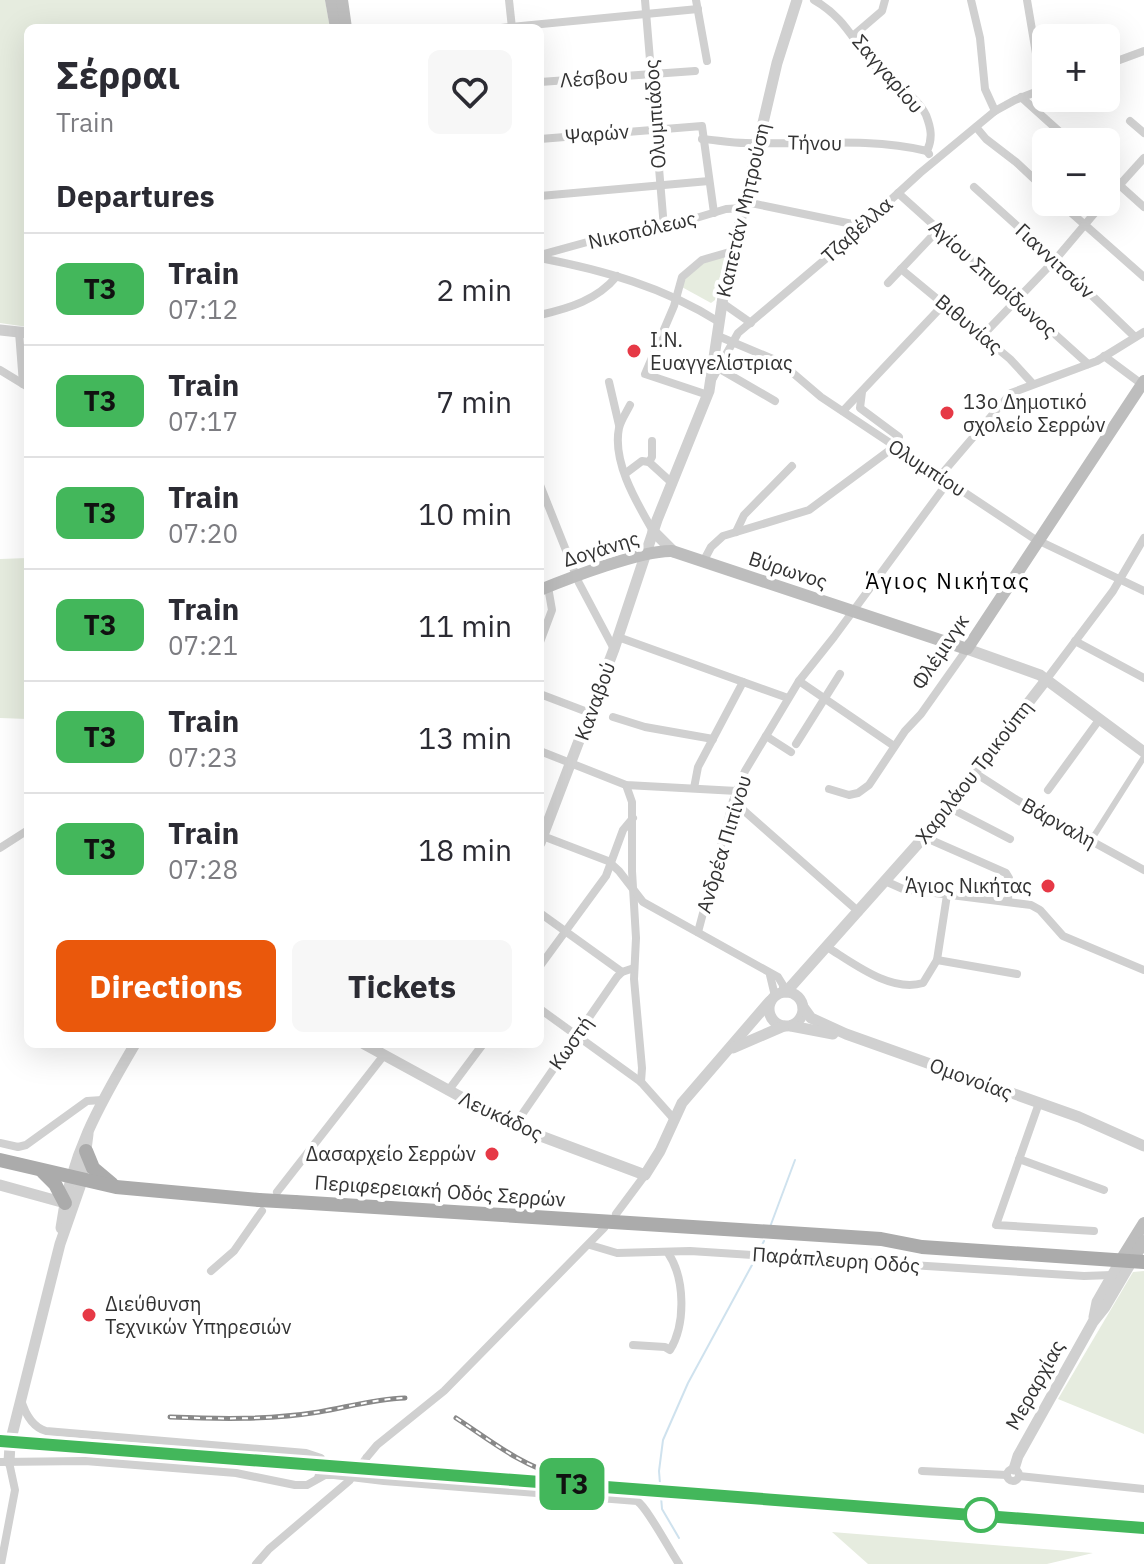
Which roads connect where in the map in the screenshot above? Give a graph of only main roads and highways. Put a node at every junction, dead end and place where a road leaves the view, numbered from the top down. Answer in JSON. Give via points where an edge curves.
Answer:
{"nodes":[{"id":1,"x":331,"y":0,"type":"edge"},
{"id":2,"x":342,"y":0,"type":"edge"},
{"id":3,"x":335,"y":24,"type":"edge"},
{"id":4,"x":345,"y":24,"type":"edge"},
{"id":5,"x":1143,"y":383,"type":"edge"},
{"id":6,"x":674,"y":552,"type":"joint"},
{"id":7,"x":544,"y":588,"type":"edge"},
{"id":8,"x":967,"y":649,"type":"joint"},
{"id":9,"x":86,"y":1151,"type":"road end"},
{"id":10,"x":0,"y":1160,"type":"edge"},
{"id":11,"x":42,"y":1172,"type":"junction"},
{"id":12,"x":116,"y":1187,"type":"junction"},
{"id":13,"x":65,"y":1203,"type":"road end"},
{"id":14,"x":1144,"y":1223,"type":"edge"},
{"id":15,"x":1135,"y":1254,"type":"edge"}],
"edges":[{"from":1,"to":3,"type":"main road"},
{"from":2,"to":4,"type":"main road"},
{"from":5,"to":8,"type":"main road","name":"Φλέμινγκ"},
{"from":6,"to":7,"type":"main road","name":"Δογάνης"},
{"from":6,"to":8,"type":"main road","name":"Βύρωνος"},
{"from":9,"to":12,"type":"main road","via":[[93,1168]]},
{"from":10,"to":11,"type":"main road","name":"Περιφερειακή Οδός Σερρών"},
{"from":11,"to":12,"type":"main road","name":"Περιφερειακή Οδός Σερρών"},
{"from":11,"to":13,"type":"main road"},
{"from":12,"to":15,"type":"main road","name":"Περιφερειακή Οδός Σερρών","bridge":true,"via":[[260,1206],[295,1202],[881,1239],[922,1247]]},
{"from":14,"to":15,"type":"main road","name":"Μεραρχίας"}]}
